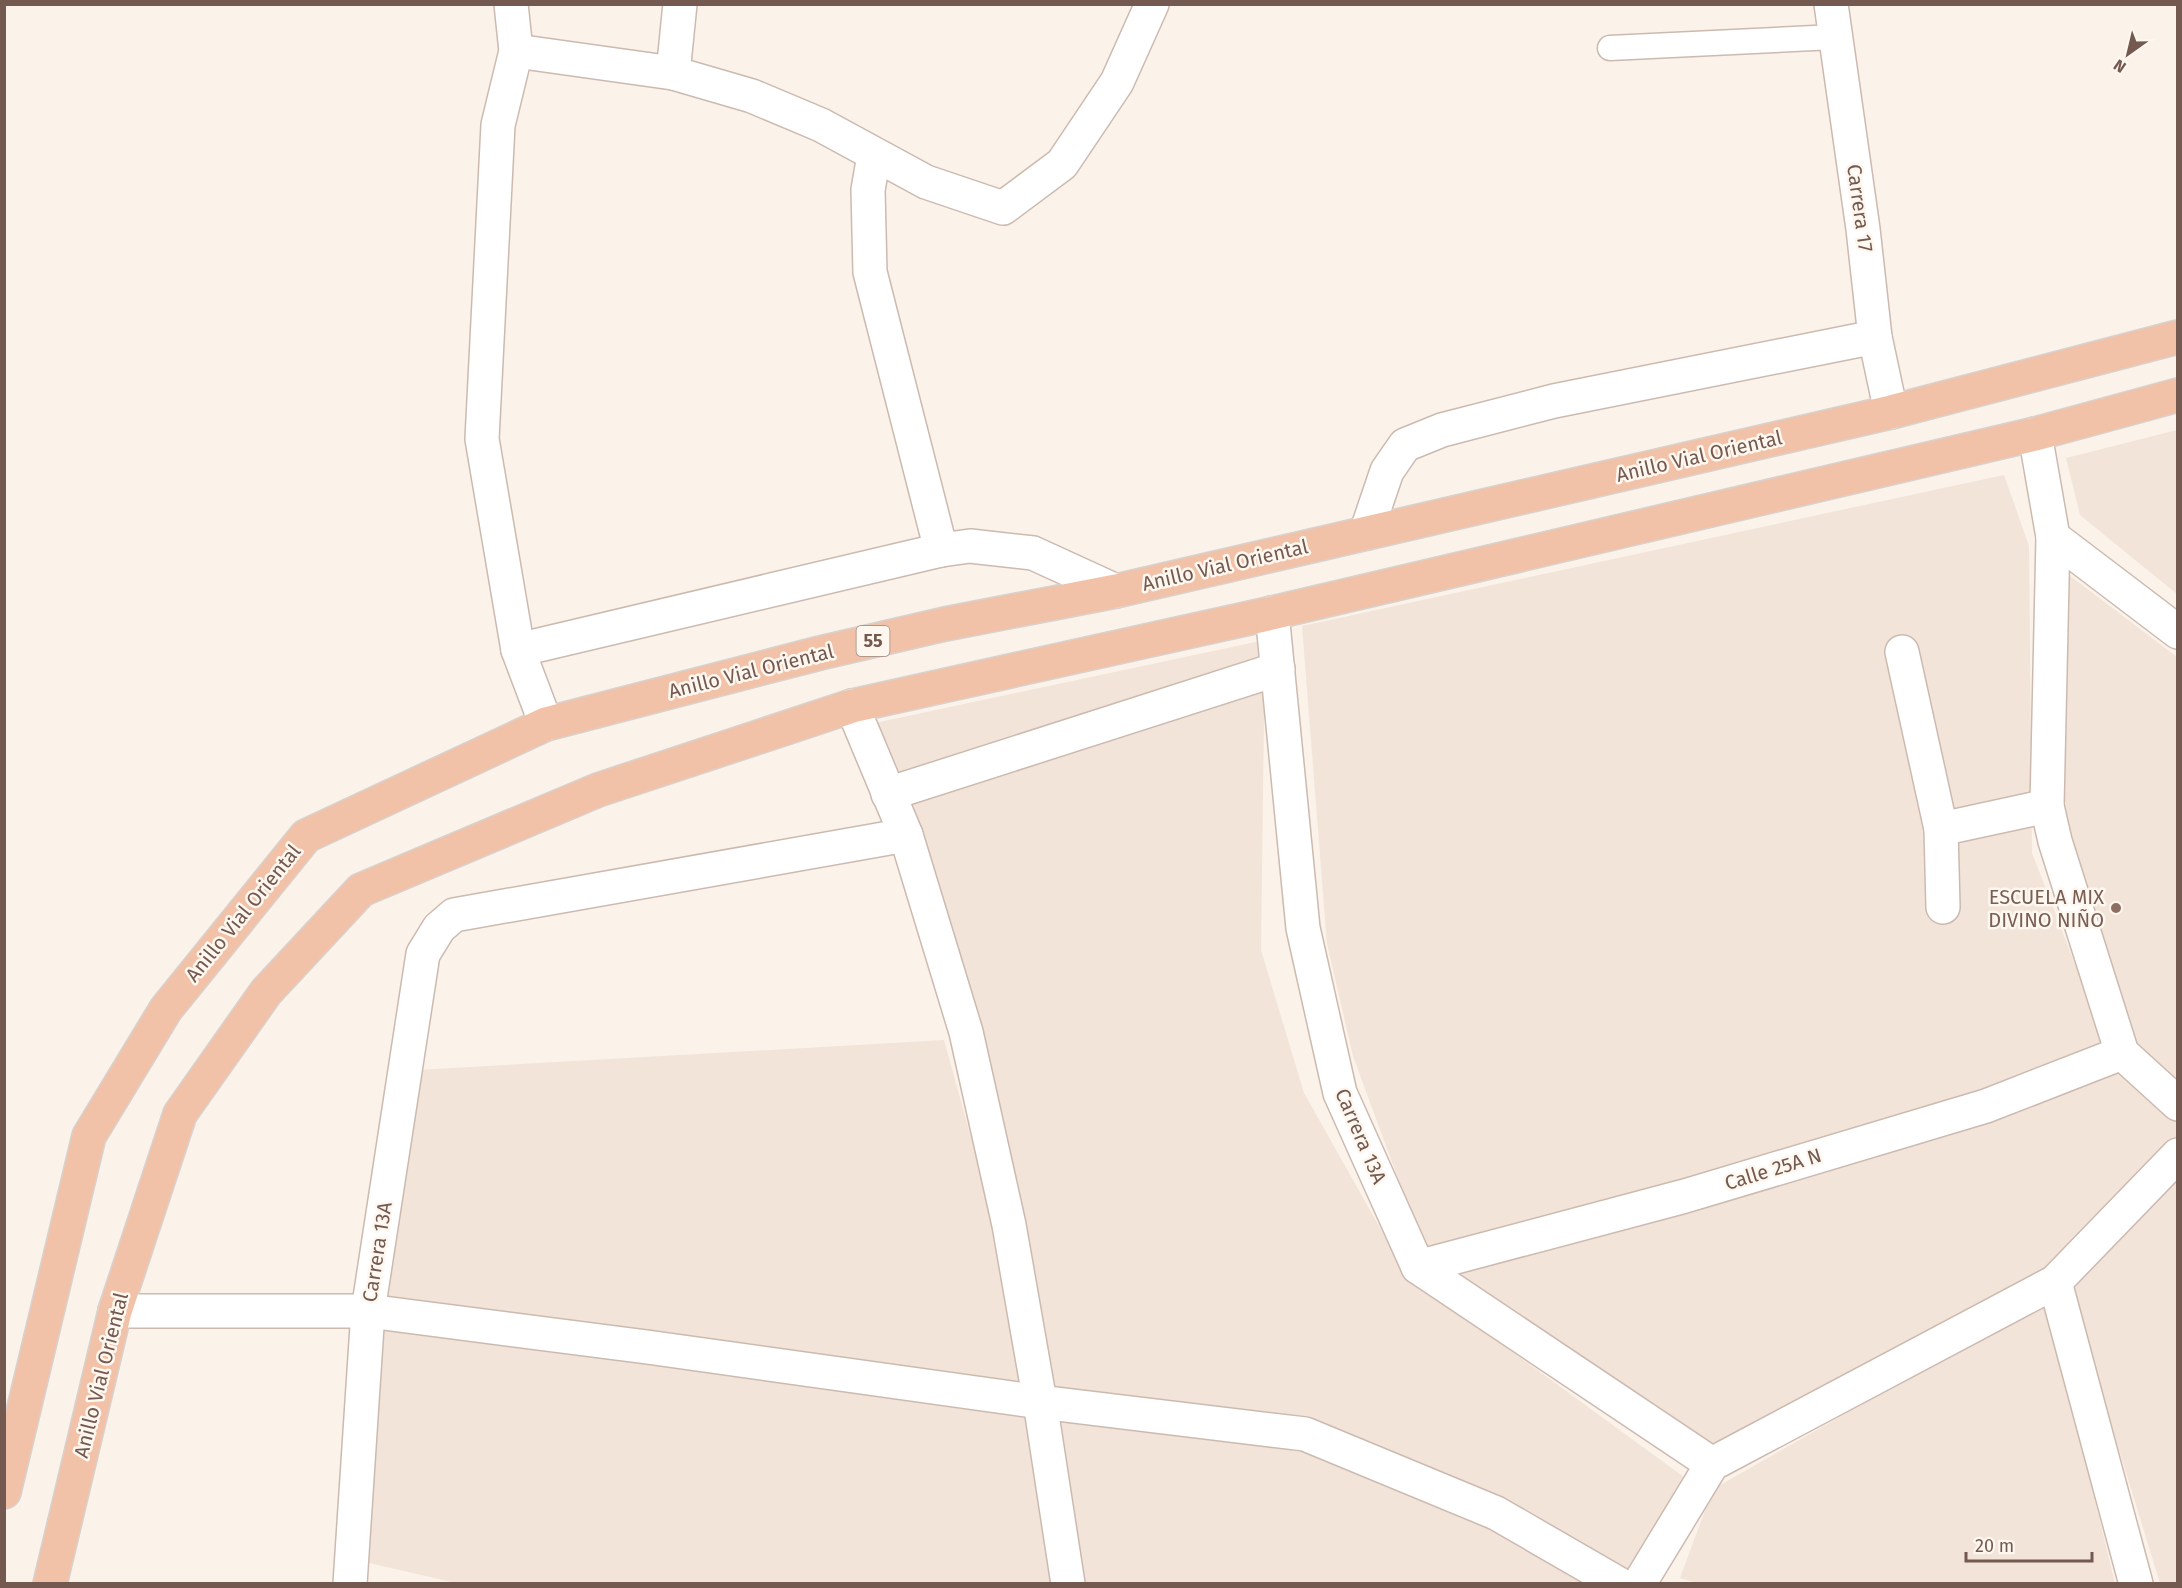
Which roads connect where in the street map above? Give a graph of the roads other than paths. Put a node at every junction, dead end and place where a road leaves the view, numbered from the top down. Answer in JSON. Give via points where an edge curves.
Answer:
{"nodes":[{"id":1,"x":511,"y":4,"type":"edge"},
{"id":2,"x":680,"y":4,"type":"edge"},
{"id":3,"x":1152,"y":4,"type":"edge"},
{"id":4,"x":1831,"y":4,"type":"edge"},
{"id":5,"x":1835,"y":37,"type":"junction"},
{"id":6,"x":1610,"y":48,"type":"dead end"},
{"id":7,"x":516,"y":51,"type":"junction"},
{"id":8,"x":673,"y":73,"type":"junction"},
{"id":9,"x":874,"y":155,"type":"junction"},
{"id":10,"x":1875,"y":337,"type":"junction"},
{"id":11,"x":2178,"y":337,"type":"edge"},
{"id":12,"x":2178,"y":395,"type":"edge"},
{"id":13,"x":1891,"y":412,"type":"junction"},
{"id":14,"x":2035,"y":434,"type":"junction"},
{"id":15,"x":1366,"y":533,"type":"junction"},
{"id":16,"x":2053,"y":537,"type":"junction"},
{"id":17,"x":941,"y":550,"type":"junction"},
{"id":18,"x":1116,"y":591,"type":"junction"},
{"id":19,"x":1272,"y":613,"type":"junction"},
{"id":20,"x":2178,"y":632,"type":"edge"},
{"id":21,"x":518,"y":650,"type":"junction"},
{"id":22,"x":1902,"y":652,"type":"dead end"},
{"id":23,"x":1278,"y":669,"type":"junction"},
{"id":24,"x":852,"y":706,"type":"junction"},
{"id":25,"x":546,"y":724,"type":"junction"},
{"id":26,"x":888,"y":794,"type":"junction"},
{"id":27,"x":2047,"y":806,"type":"junction"},
{"id":28,"x":1941,"y":829,"type":"junction"},
{"id":29,"x":906,"y":835,"type":"junction"},
{"id":30,"x":1943,"y":907,"type":"dead end"},
{"id":31,"x":2122,"y":1053,"type":"junction"},
{"id":32,"x":2178,"y":1104,"type":"edge"},
{"id":33,"x":2178,"y":1155,"type":"edge"},
{"id":34,"x":1418,"y":1267,"type":"junction"},
{"id":35,"x":2055,"y":1282,"type":"junction"},
{"id":36,"x":115,"y":1311,"type":"junction"},
{"id":37,"x":368,"y":1311,"type":"junction"},
{"id":38,"x":1040,"y":1402,"type":"junction"},
{"id":39,"x":1713,"y":1464,"type":"junction"},
{"id":40,"x":4,"y":1492,"type":"edge"},
{"id":41,"x":355,"y":1582,"type":"edge"},
{"id":42,"x":50,"y":1584,"type":"edge"},
{"id":43,"x":1068,"y":1584,"type":"edge"},
{"id":44,"x":1619,"y":1584,"type":"edge"},
{"id":45,"x":1640,"y":1584,"type":"edge"},
{"id":46,"x":2136,"y":1584,"type":"edge"}],
"edges":[{"from":1,"to":7,"type":"street"},
{"from":2,"to":8,"type":"street"},
{"from":3,"to":9,"type":"street","via":[[1117,82],[1062,164],[1003,208],[926,182]]},
{"from":4,"to":5,"type":"street","name":"Carrera 17"},
{"from":5,"to":6,"type":"lane"},
{"from":5,"to":10,"type":"street","name":"Carrera 17"},
{"from":7,"to":8,"type":"street"},
{"from":7,"to":21,"type":"street","via":[[498,125],[482,439]]},
{"from":8,"to":9,"type":"street","via":[[752,96],[821,125]]},
{"from":9,"to":17,"type":"street","via":[[868,190],[870,272]]},
{"from":10,"to":13,"type":"street","name":"Carrera 17"},
{"from":10,"to":15,"type":"street","via":[[1554,401],[1442,430],[1405,445],[1387,471]]},
{"from":11,"to":13,"type":"highway","name":"Anillo Vial Oriental","number":"55"},
{"from":12,"to":14,"type":"highway","name":"Anillo Vial Oriental"},
{"from":13,"to":15,"type":"highway","name":"Anillo Vial Oriental","number":"55"},
{"from":14,"to":16,"type":"street"},
{"from":14,"to":19,"type":"highway","name":"Anillo Vial Oriental"},
{"from":15,"to":18,"type":"highway","name":"Anillo Vial Oriental","number":"55"},
{"from":16,"to":20,"type":"street"},
{"from":16,"to":27,"type":"street"},
{"from":17,"to":18,"type":"street","via":[[970,546],[1033,553]]},
{"from":17,"to":21,"type":"street"},
{"from":18,"to":25,"type":"highway","name":"Anillo Vial Oriental","number":"55","via":[[945,624]]},
{"from":19,"to":23,"type":"street","name":"Carrera 13A"},
{"from":19,"to":24,"type":"highway","name":"Anillo Vial Oriental"},
{"from":21,"to":25,"type":"street"},
{"from":22,"to":28,"type":"street"},
{"from":23,"to":26,"type":"street"},
{"from":23,"to":34,"type":"street","name":"Carrera 13A","via":[[1303,928],[1340,1093]]},
{"from":24,"to":26,"type":"street"},
{"from":24,"to":36,"type":"highway","name":"Anillo Vial Oriental","via":[[598,790],[361,890],[266,992],[180,1114]]},
{"from":25,"to":40,"type":"highway","name":"Anillo Vial Oriental","number":"55","via":[[306,836],[166,1009],[89,1136]]},
{"from":26,"to":29,"type":"street"},
{"from":27,"to":28,"type":"street"},
{"from":27,"to":31,"type":"street"},
{"from":28,"to":30,"type":"street"},
{"from":29,"to":37,"type":"street","name":"Carrera 13A","via":[[454,915],[439,928],[423,954]]},
{"from":29,"to":38,"type":"street","via":[[966,1032],[1009,1225]]},
{"from":31,"to":32,"type":"street"},
{"from":31,"to":34,"type":"street","name":"Calle 25A N","via":[[1986,1106],[1685,1196]]},
{"from":33,"to":35,"type":"street"},
{"from":34,"to":39,"type":"street"},
{"from":35,"to":39,"type":"street"},
{"from":35,"to":46,"type":"street"},
{"from":36,"to":37,"type":"street"},
{"from":36,"to":42,"type":"highway","name":"Anillo Vial Oriental"},
{"from":37,"to":38,"type":"street"},
{"from":37,"to":41,"type":"street","name":"Carrera 13A"},
{"from":38,"to":43,"type":"street"},
{"from":38,"to":44,"type":"street","via":[[1305,1434],[1496,1513]]},
{"from":39,"to":45,"type":"street"}]}
